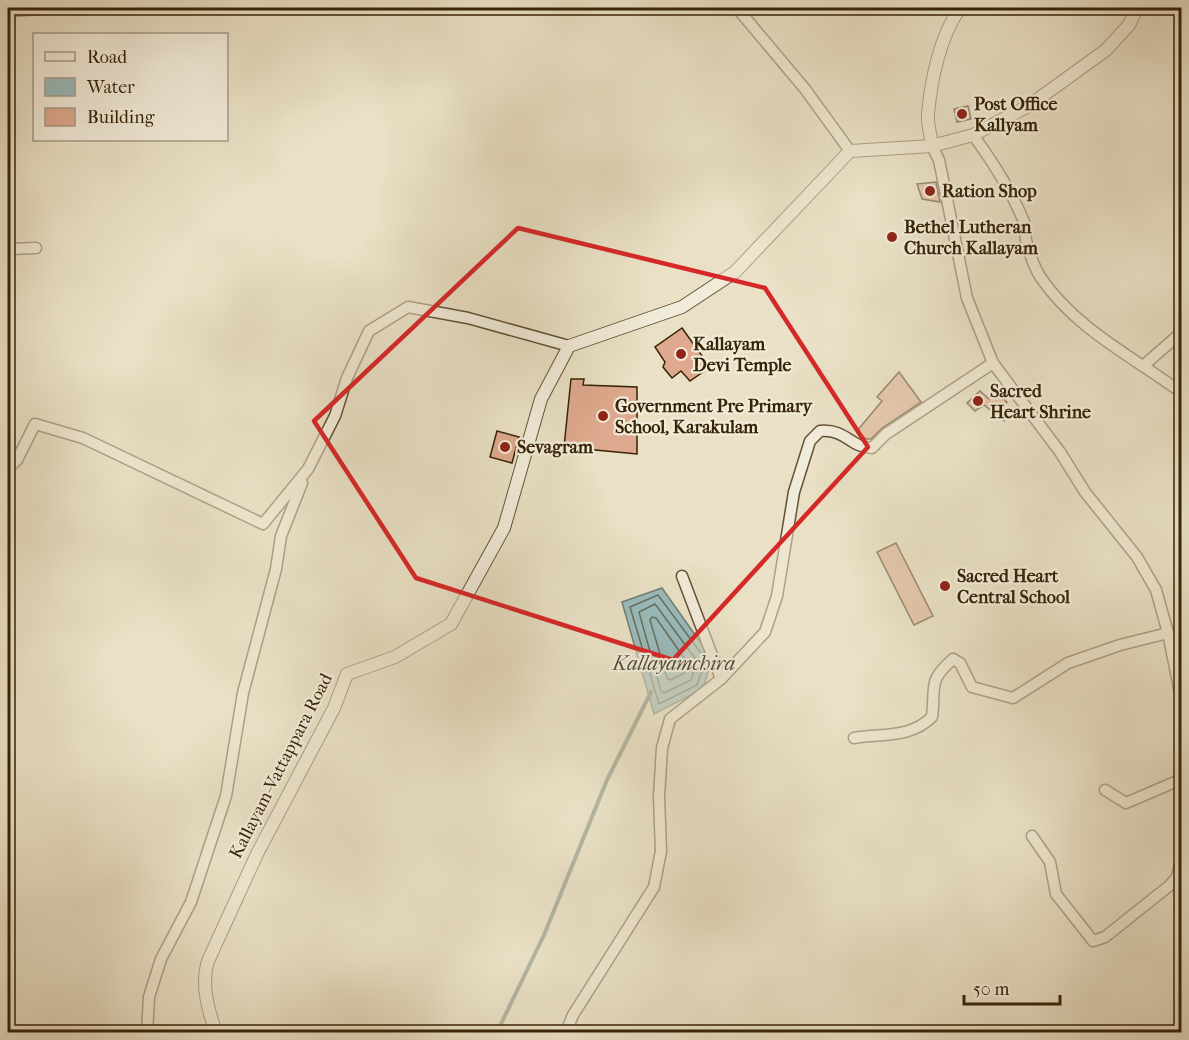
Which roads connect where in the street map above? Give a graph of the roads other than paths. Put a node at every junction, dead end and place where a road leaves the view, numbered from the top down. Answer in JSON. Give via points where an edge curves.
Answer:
{"nodes":[{"id":1,"x":60,"y":8,"type":"edge"},
{"id":2,"x":737,"y":8,"type":"edge"},
{"id":3,"x":960,"y":8,"type":"edge"},
{"id":4,"x":1137,"y":8,"type":"edge"},
{"id":5,"x":8,"y":11,"type":"edge"},
{"id":6,"x":973,"y":135,"type":"junction"},
{"id":7,"x":932,"y":146,"type":"junction"},
{"id":8,"x":850,"y":151,"type":"junction"},
{"id":9,"x":36,"y":248,"type":"dead end"},
{"id":10,"x":8,"y":249,"type":"edge"},
{"id":11,"x":1182,"y":332,"type":"edge"},
{"id":12,"x":569,"y":346,"type":"junction"},
{"id":13,"x":993,"y":363,"type":"junction"},
{"id":14,"x":1143,"y":366,"type":"junction"},
{"id":15,"x":1182,"y":393,"type":"edge"},
{"id":16,"x":8,"y":469,"type":"edge"},
{"id":17,"x":308,"y":470,"type":"junction"},
{"id":18,"x":682,"y":576,"type":"dead end"},
{"id":19,"x":1168,"y":633,"type":"junction"},
{"id":20,"x":721,"y":680,"type":"junction"},
{"id":21,"x":1182,"y":703,"type":"edge"},
{"id":22,"x":854,"y":738,"type":"dead end"},
{"id":23,"x":1182,"y":779,"type":"edge"},
{"id":24,"x":1105,"y":790,"type":"dead end"},
{"id":25,"x":1032,"y":836,"type":"dead end"},
{"id":26,"x":1182,"y":857,"type":"edge"},
{"id":27,"x":147,"y":1032,"type":"edge"},
{"id":28,"x":216,"y":1032,"type":"edge"},
{"id":29,"x":566,"y":1032,"type":"edge"}],
"edges":[{"from":1,"to":5,"type":"street"},
{"from":2,"to":8,"type":"street"},
{"from":3,"to":7,"type":"street","via":[[938,59],[928,116]]},
{"from":4,"to":6,"type":"street","via":[[1130,25],[1106,50],[1030,105]]},
{"from":6,"to":7,"type":"street"},
{"from":6,"to":14,"type":"street","via":[[999,170],[1025,224],[1026,239],[1041,278],[1080,323]]},
{"from":7,"to":8,"type":"street"},
{"from":7,"to":13,"type":"street","via":[[939,160],[967,298]]},
{"from":8,"to":12,"type":"street","via":[[735,272],[682,307]]},
{"from":9,"to":10,"type":"street"},
{"from":11,"to":14,"type":"street"},
{"from":12,"to":17,"type":"street","via":[[468,318],[408,307],[369,331],[335,416]]},
{"from":12,"to":28,"type":"street","name":"Kallayam-Vattappara Road","via":[[541,399],[504,528],[451,624],[395,657],[347,674],[334,708],[257,854],[208,961],[205,974],[209,1012]]},
{"from":13,"to":19,"type":"street","via":[[1085,492],[1137,557],[1156,590]]},
{"from":13,"to":20,"type":"street","via":[[886,434],[872,448],[861,448],[841,432],[829,430],[820,431],[810,441],[794,492],[777,596],[765,632]]},
{"from":14,"to":15,"type":"street"},
{"from":16,"to":17,"type":"street","via":[[17,460],[35,424],[83,438],[263,524]]},
{"from":17,"to":27,"type":"street","via":[[281,536],[243,693],[226,796],[192,902],[161,959],[149,997]]},
{"from":18,"to":20,"type":"street"},
{"from":19,"to":21,"type":"street"},
{"from":19,"to":22,"type":"street","via":[[1068,663],[1013,698],[972,687],[960,663],[953,659],[933,681],[932,717],[922,726],[896,736]]},
{"from":20,"to":29,"type":"street","via":[[670,718],[662,748],[661,851],[654,887]]},
{"from":23,"to":24,"type":"street","via":[[1126,803]]},
{"from":25,"to":26,"type":"street","via":[[1050,862],[1056,894],[1093,941],[1104,937],[1169,886],[1177,877]]}]}
